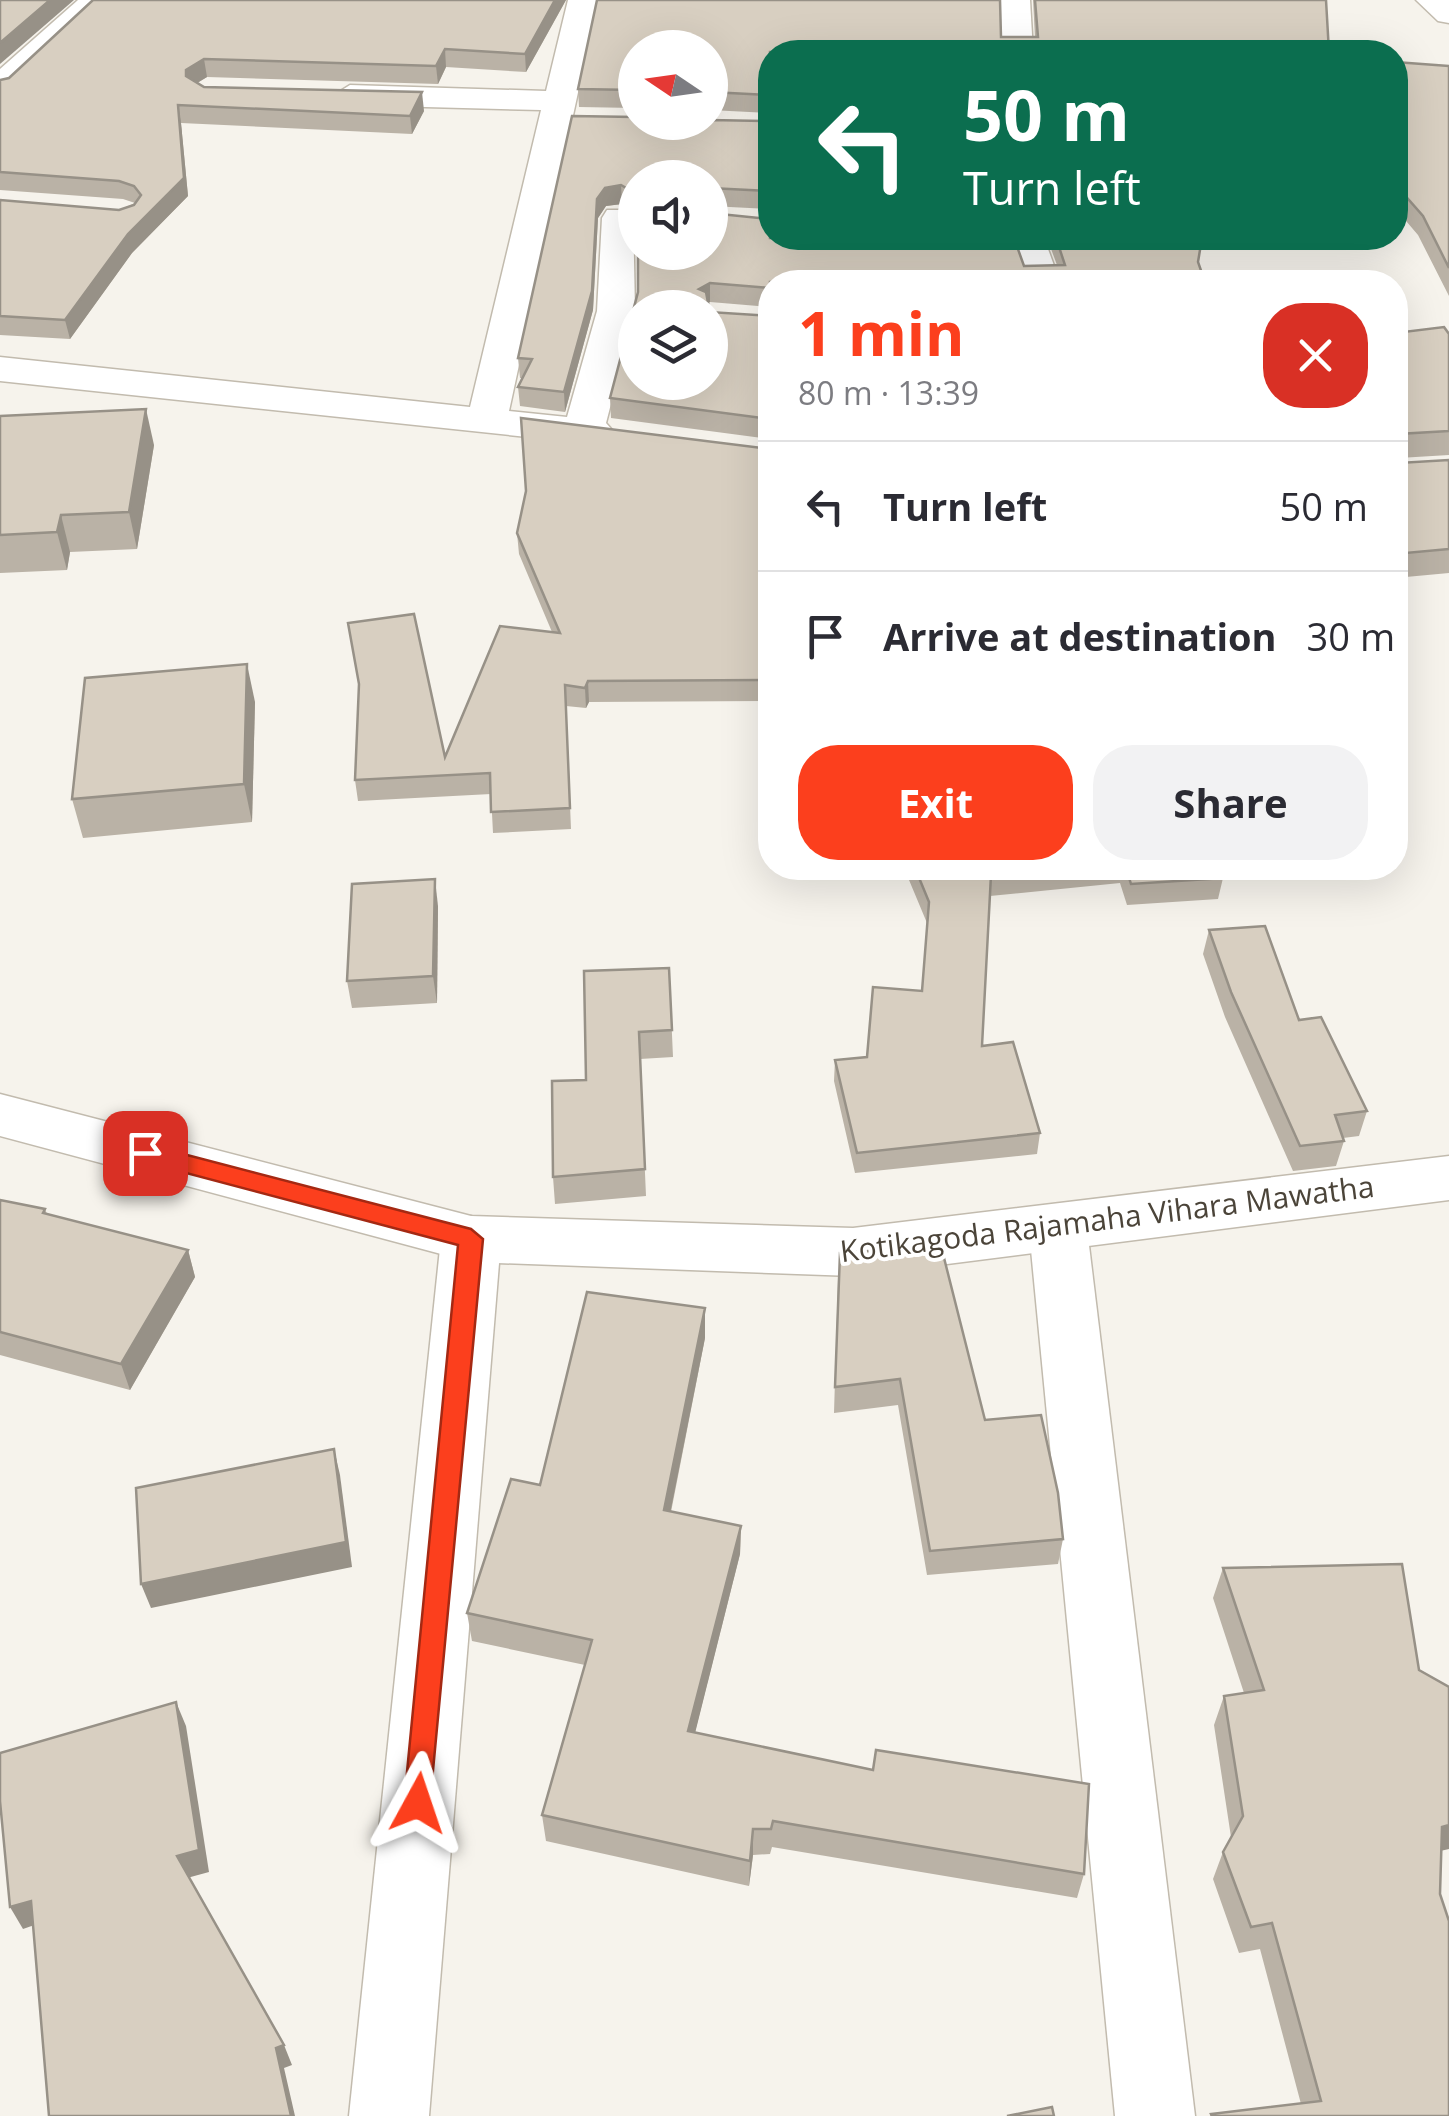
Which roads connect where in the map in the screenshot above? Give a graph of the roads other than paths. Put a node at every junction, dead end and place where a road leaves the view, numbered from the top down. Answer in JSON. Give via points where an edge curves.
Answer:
{"nodes":[{"id":1,"x":96,"y":0,"type":"edge"},
{"id":2,"x":583,"y":0,"type":"edge"},
{"id":3,"x":1015,"y":0,"type":"edge"},
{"id":4,"x":1431,"y":0,"type":"edge"},
{"id":5,"x":1449,"y":14,"type":"edge"},
{"id":6,"x":1017,"y":40,"type":"edge"},
{"id":7,"x":1,"y":84,"type":"edge"},
{"id":8,"x":324,"y":94,"type":"edge"},
{"id":9,"x":558,"y":111,"type":"junction"},
{"id":10,"x":595,"y":121,"type":"edge"},
{"id":11,"x":588,"y":217,"type":"edge"},
{"id":12,"x":618,"y":292,"type":"edge"},
{"id":13,"x":618,"y":334,"type":"edge"},
{"id":14,"x":0,"y":369,"type":"edge"},
{"id":15,"x":487,"y":418,"type":"junction"},
{"id":16,"x":584,"y":430,"type":"junction"},
{"id":17,"x":640,"y":438,"type":"edge"},
{"id":18,"x":0,"y":1116,"type":"edge"},
{"id":19,"x":1449,"y":1178,"type":"edge"},
{"id":20,"x":1058,"y":1229,"type":"junction"},
{"id":21,"x":471,"y":1239,"type":"junction"},
{"id":22,"x":389,"y":2116,"type":"edge"},
{"id":23,"x":1155,"y":2116,"type":"edge"}],
"edges":[{"from":1,"to":7,"type":"street"},
{"from":2,"to":9,"type":"street"},
{"from":3,"to":6,"type":"street"},
{"from":4,"to":5,"type":"street"},
{"from":8,"to":9,"type":"street"},
{"from":9,"to":10,"type":"street"},
{"from":9,"to":11,"type":"street"},
{"from":11,"to":12,"type":"street"},
{"from":11,"to":15,"type":"street"},
{"from":13,"to":16,"type":"street"},
{"from":14,"to":15,"type":"street"},
{"from":15,"to":16,"type":"street"},
{"from":16,"to":17,"type":"street"},
{"from":18,"to":21,"type":"street","name":"Kotikagoda Rajamaha Vihara Mawatha"},
{"from":19,"to":20,"type":"street","name":"Kotikagoda Rajamaha Vihara Mawatha"},
{"from":20,"to":21,"type":"street","name":"Kotikagoda Rajamaha Vihara Mawatha","via":[[853,1252]]},
{"from":20,"to":23,"type":"street"},
{"from":21,"to":22,"type":"street"}]}
